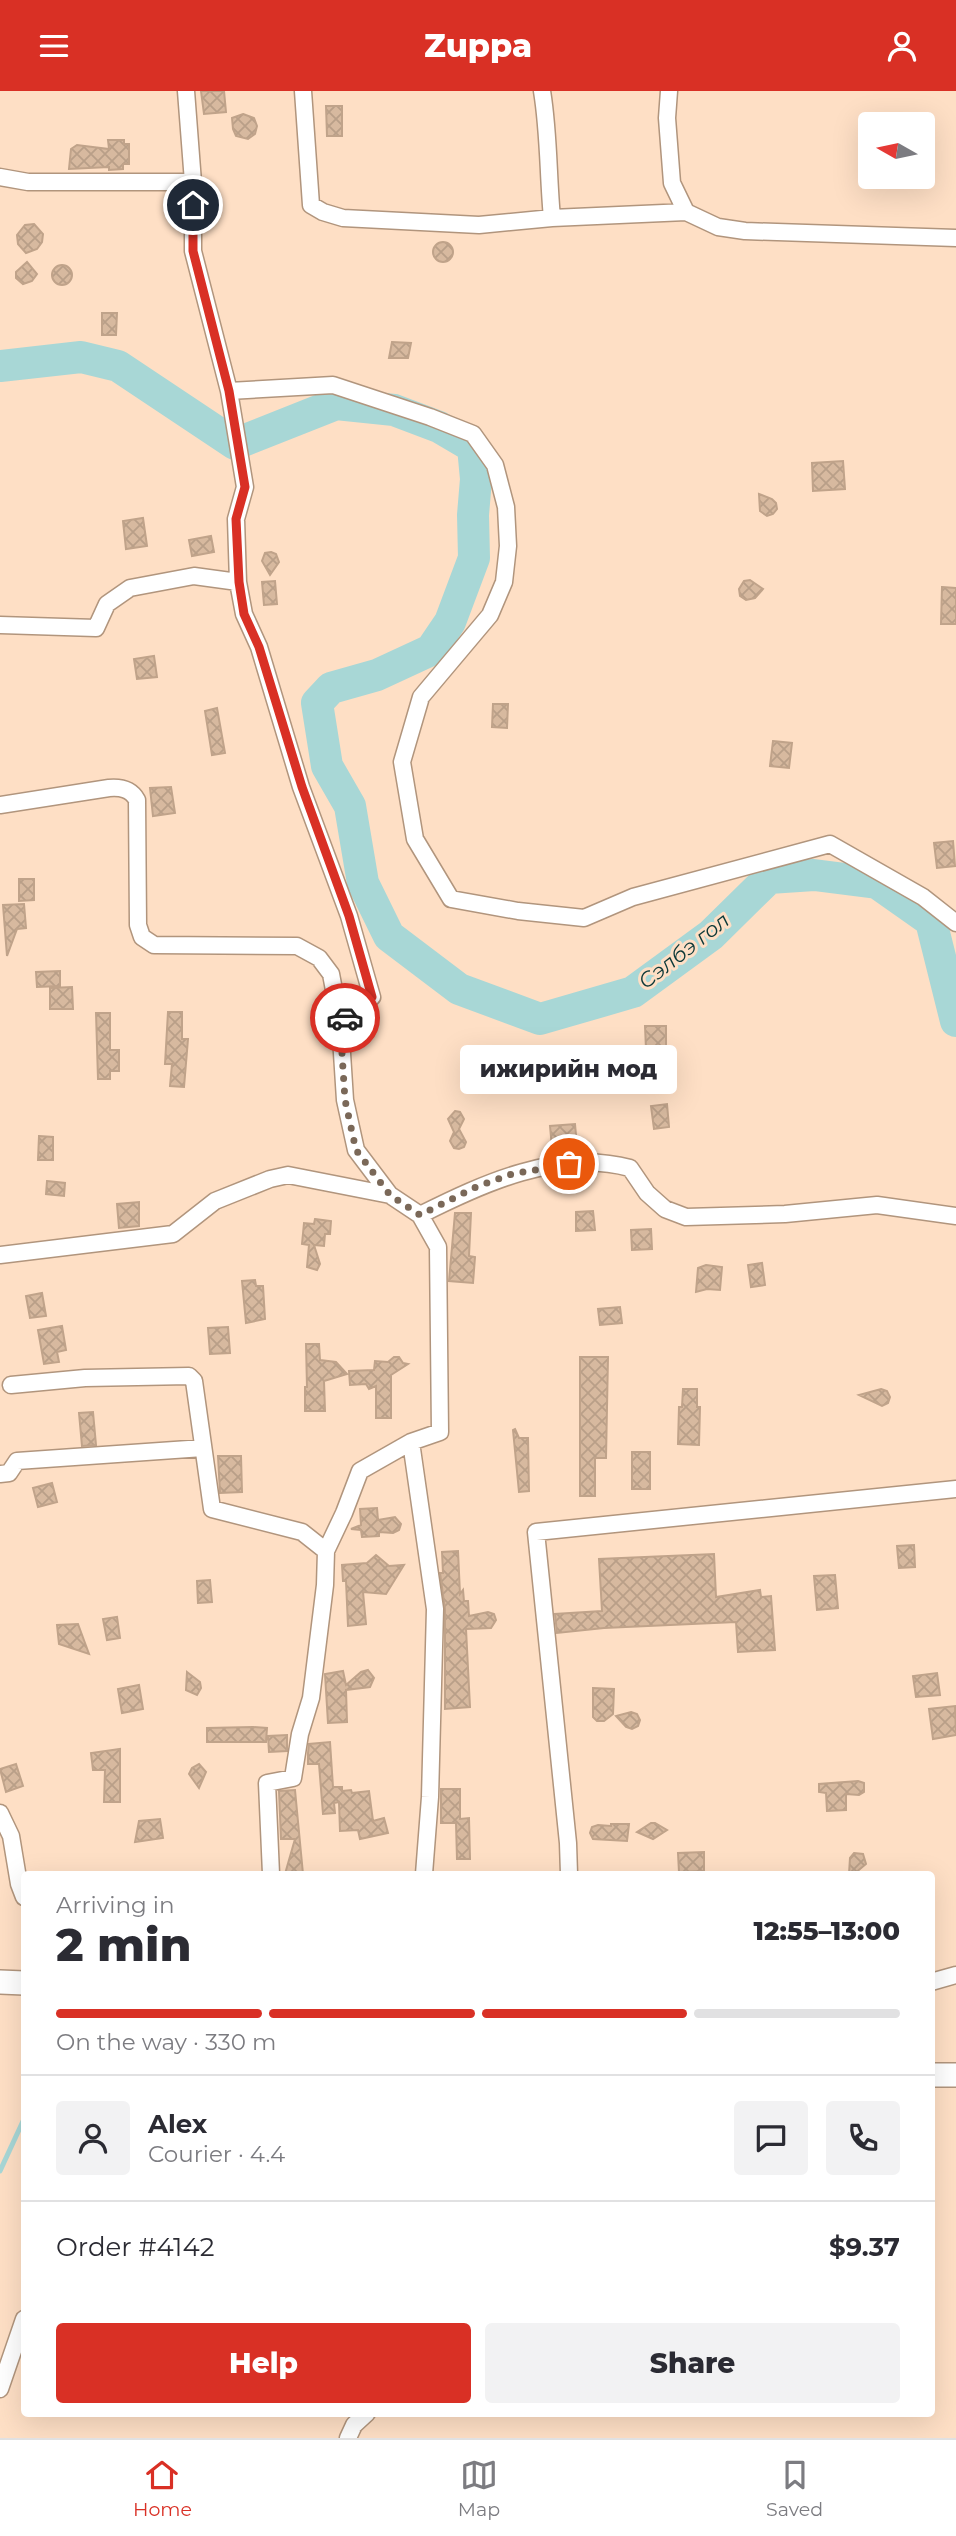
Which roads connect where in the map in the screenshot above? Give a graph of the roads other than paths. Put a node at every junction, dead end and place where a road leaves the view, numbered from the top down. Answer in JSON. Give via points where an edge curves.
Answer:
{"nodes":[{"id":1,"x":186,"y":91,"type":"edge"},
{"id":2,"x":303,"y":91,"type":"edge"},
{"id":3,"x":542,"y":91,"type":"edge"},
{"id":4,"x":668,"y":91,"type":"edge"},
{"id":5,"x":0,"y":177,"type":"edge"},
{"id":6,"x":192,"y":182,"type":"junction"},
{"id":7,"x":686,"y":212,"type":"junction"},
{"id":8,"x":552,"y":218,"type":"junction"},
{"id":9,"x":956,"y":238,"type":"edge"},
{"id":10,"x":230,"y":396,"type":"junction"},
{"id":11,"x":239,"y":582,"type":"junction"},
{"id":12,"x":0,"y":625,"type":"edge"},
{"id":13,"x":0,"y":805,"type":"edge"},
{"id":14,"x":956,"y":923,"type":"edge"},
{"id":15,"x":340,"y":1022,"type":"junction"},
{"id":16,"x":390,"y":1195,"type":"junction"},
{"id":17,"x":420,"y":1215,"type":"junction"},
{"id":18,"x":956,"y":1216,"type":"edge"},
{"id":19,"x":0,"y":1255,"type":"edge"},
{"id":20,"x":10,"y":1385,"type":"dead end"},
{"id":21,"x":411,"y":1442,"type":"junction"},
{"id":22,"x":203,"y":1448,"type":"junction"},
{"id":23,"x":0,"y":1473,"type":"edge"},
{"id":24,"x":956,"y":1489,"type":"edge"},
{"id":25,"x":326,"y":1551,"type":"junction"},
{"id":26,"x":0,"y":1813,"type":"edge"},
{"id":27,"x":271,"y":1871,"type":"edge"},
{"id":28,"x":424,"y":1871,"type":"edge"},
{"id":29,"x":569,"y":1871,"type":"edge"},
{"id":30,"x":21,"y":1889,"type":"edge"},
{"id":31,"x":956,"y":1975,"type":"edge"},
{"id":32,"x":935,"y":1981,"type":"edge"},
{"id":33,"x":0,"y":1982,"type":"edge"},
{"id":34,"x":21,"y":1983,"type":"edge"},
{"id":35,"x":935,"y":2075,"type":"edge"},
{"id":36,"x":956,"y":2075,"type":"edge"},
{"id":37,"x":21,"y":2328,"type":"edge"},
{"id":38,"x":0,"y":2389,"type":"edge"},
{"id":39,"x":363,"y":2417,"type":"edge"},
{"id":40,"x":348,"y":2438,"type":"edge"}],
"edges":[{"from":1,"to":6,"type":"street"},
{"from":2,"to":8,"type":"street","via":[[311,205],[323,212],[343,218],[479,225]]},
{"from":3,"to":8,"type":"street"},
{"from":4,"to":7,"type":"street","via":[[672,183]]},
{"from":5,"to":6,"type":"street","via":[[28,182]]},
{"from":6,"to":10,"type":"street","via":[[193,251]]},
{"from":7,"to":8,"type":"street"},
{"from":7,"to":9,"type":"street","via":[[718,227],[745,231]]},
{"from":10,"to":11,"type":"street","via":[[245,487],[236,519]]},
{"from":10,"to":14,"type":"street","via":[[332,385],[473,434],[495,465],[506,507],[505,582],[490,615],[421,697],[402,762],[415,839],[450,899],[584,918],[633,897],[830,844],[923,897]]},
{"from":11,"to":12,"type":"street","via":[[194,576],[130,587],[107,604],[96,628]]},
{"from":11,"to":15,"type":"street","via":[[244,614],[349,916],[372,997]]},
{"from":13,"to":15,"type":"street","via":[[109,787],[133,794],[137,800],[138,925],[142,937],[154,945],[297,946],[319,958],[331,974]]},
{"from":15,"to":16,"type":"street","via":[[345,1100],[356,1150]]},
{"from":16,"to":17,"type":"street"},
{"from":16,"to":19,"type":"street","via":[[288,1175],[215,1201],[173,1234]]},
{"from":17,"to":18,"type":"street","via":[[512,1174],[606,1161],[630,1168],[665,1209],[686,1217],[877,1205]]},
{"from":17,"to":21,"type":"street","via":[[438,1247],[440,1432]]},
{"from":20,"to":22,"type":"street","via":[[189,1376],[194,1381]]},
{"from":21,"to":25,"type":"street","via":[[360,1471]]},
{"from":21,"to":28,"type":"street","via":[[435,1609]]},
{"from":22,"to":23,"type":"street","via":[[17,1461],[9,1473]]},
{"from":22,"to":25,"type":"street","via":[[212,1509],[302,1532]]},
{"from":24,"to":29,"type":"street","via":[[536,1532]]},
{"from":25,"to":27,"type":"street","via":[[312,1697],[293,1778],[267,1783]]},
{"from":26,"to":30,"type":"street","via":[[11,1836]]},
{"from":31,"to":32,"type":"street"},
{"from":33,"to":34,"type":"main road"},
{"from":35,"to":36,"type":"main road"},
{"from":37,"to":38,"type":"street"},
{"from":39,"to":40,"type":"street"}]}
